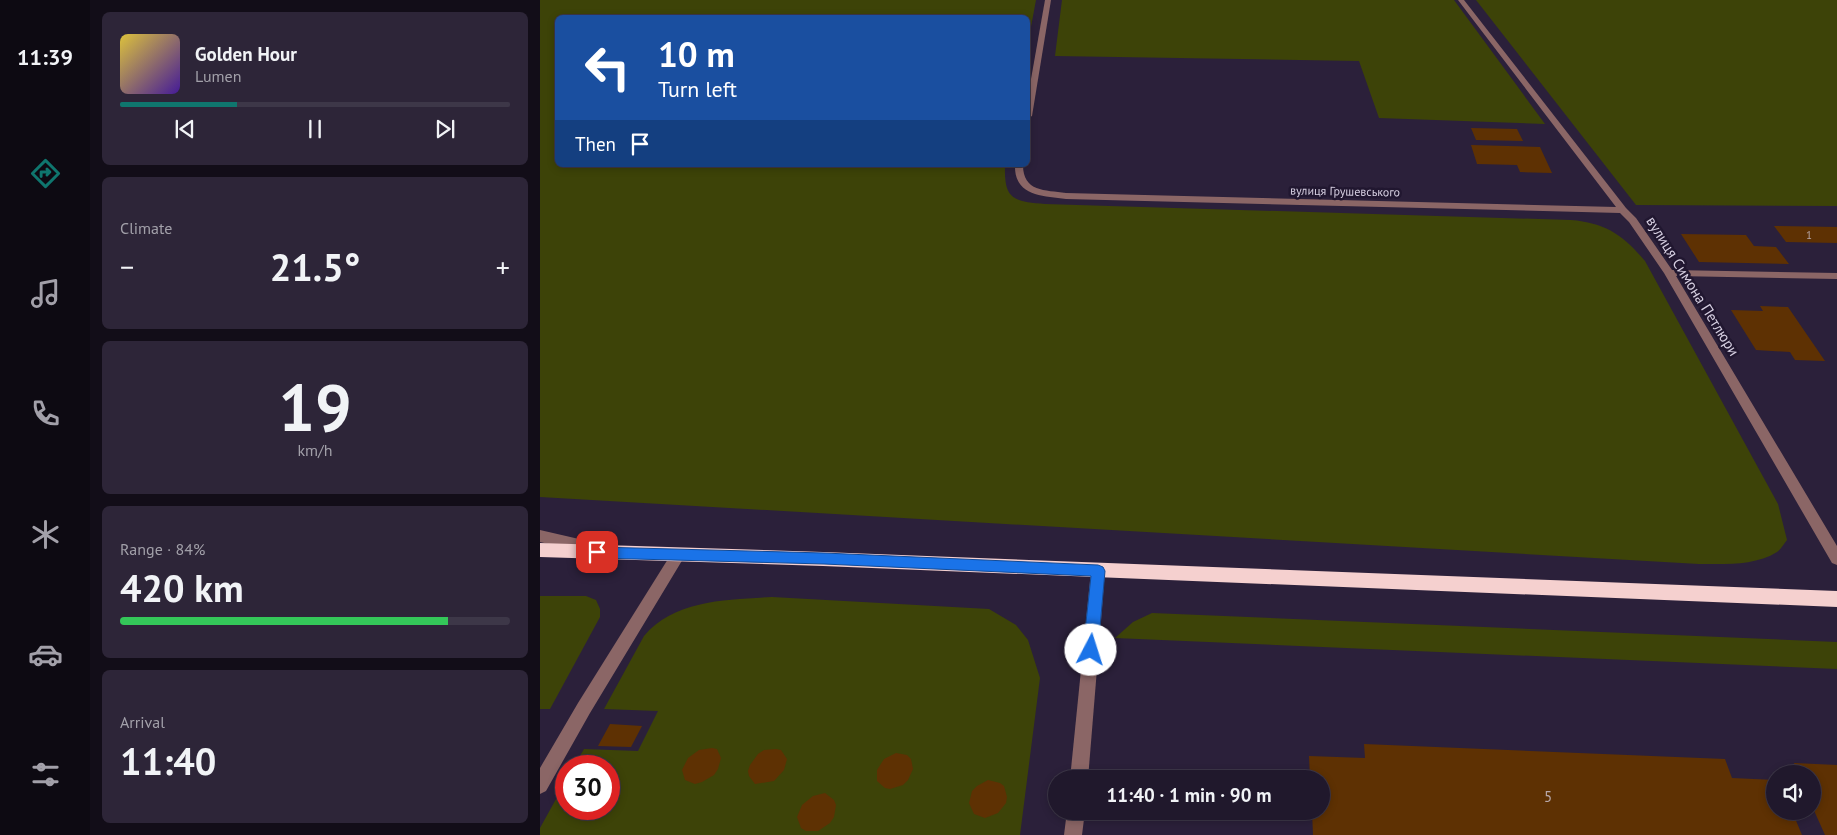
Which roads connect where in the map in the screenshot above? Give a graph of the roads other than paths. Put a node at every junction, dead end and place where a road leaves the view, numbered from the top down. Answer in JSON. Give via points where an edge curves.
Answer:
{"nodes":[{"id":1,"x":1048,"y":0,"type":"edge"},
{"id":2,"x":1461,"y":0,"type":"edge"},
{"id":3,"x":1030,"y":104,"type":"edge"},
{"id":4,"x":1018,"y":167,"type":"edge"},
{"id":5,"x":1623,"y":210,"type":"junction"},
{"id":6,"x":1669,"y":273,"type":"junction"},
{"id":7,"x":1837,"y":276,"type":"edge"},
{"id":8,"x":542,"y":548,"type":"edge"},
{"id":9,"x":678,"y":555,"type":"junction"},
{"id":10,"x":1837,"y":559,"type":"edge"},
{"id":11,"x":1098,"y":571,"type":"junction"},
{"id":12,"x":1837,"y":599,"type":"edge"},
{"id":13,"x":1080,"y":770,"type":"edge"},
{"id":14,"x":540,"y":785,"type":"edge"},
{"id":15,"x":1075,"y":820,"type":"edge"},
{"id":16,"x":1073,"y":835,"type":"edge"}],
"edges":[{"from":1,"to":3,"type":"street"},
{"from":2,"to":5,"type":"street","name":"вулиця Симона Петлюри"},
{"from":4,"to":5,"type":"street","name":"вулиця Грушевського","via":[[1019,180],[1026,187],[1066,196]]},
{"from":5,"to":6,"type":"street","name":"вулиця Симона Петлюри"},
{"from":6,"to":7,"type":"street"},
{"from":6,"to":10,"type":"street","name":"вулиця Симона Петлюри"},
{"from":8,"to":9,"type":"highway"},
{"from":9,"to":11,"type":"highway"},
{"from":9,"to":14,"type":"street"},
{"from":11,"to":12,"type":"highway"},
{"from":11,"to":13,"type":"street"},
{"from":15,"to":16,"type":"street"}]}
